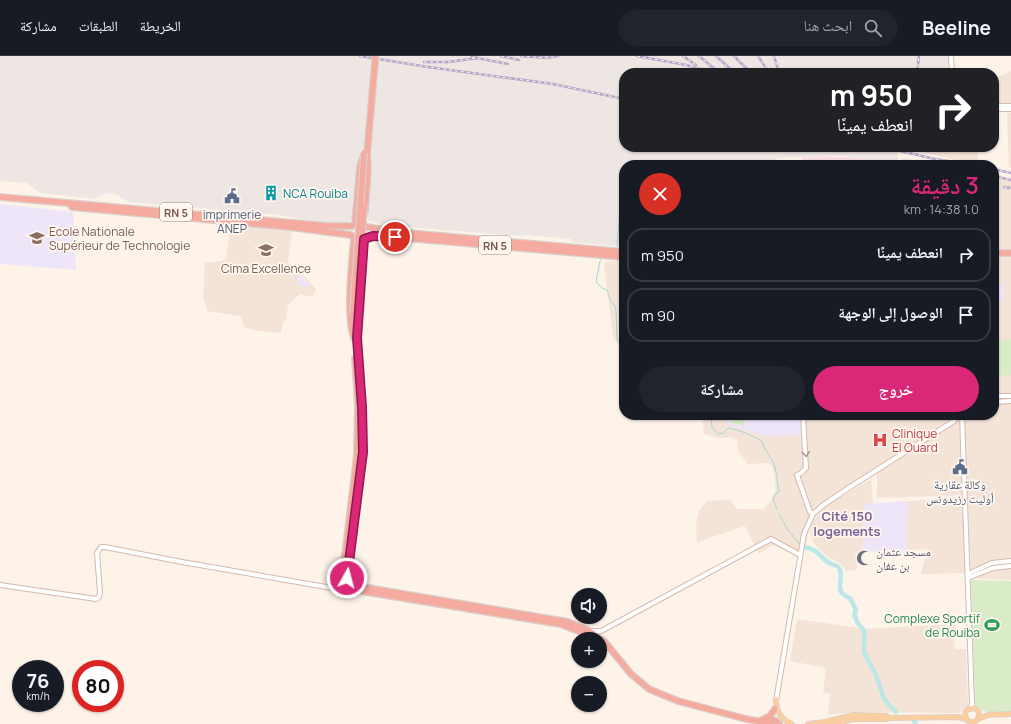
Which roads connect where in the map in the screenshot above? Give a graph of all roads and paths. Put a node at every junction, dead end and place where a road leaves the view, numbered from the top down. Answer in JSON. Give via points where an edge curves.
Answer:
{"nodes":[{"id":1,"x":951,"y":56,"type":"edge"},
{"id":2,"x":374,"y":59,"type":"edge"},
{"id":3,"x":952,"y":68,"type":"edge"},
{"id":4,"x":1011,"y":107,"type":"edge"},
{"id":5,"x":999,"y":108,"type":"edge"},
{"id":6,"x":366,"y":154,"type":"junction"},
{"id":7,"x":0,"y":197,"type":"edge"},
{"id":8,"x":0,"y":200,"type":"edge"},
{"id":9,"x":353,"y":225,"type":"junction"},
{"id":10,"x":366,"y":226,"type":"junction"},
{"id":11,"x":353,"y":236,"type":"junction"},
{"id":12,"x":365,"y":238,"type":"junction"},
{"id":13,"x":619,"y":252,"type":"edge"},
{"id":14,"x":999,"y":253,"type":"edge"},
{"id":15,"x":1011,"y":253,"type":"edge"},
{"id":16,"x":619,"y":256,"type":"edge"},
{"id":17,"x":355,"y":338,"type":"junction"},
{"id":18,"x":999,"y":396,"type":"edge"},
{"id":19,"x":1011,"y":396,"type":"edge"},
{"id":20,"x":1011,"y":401,"type":"edge"},
{"id":21,"x":999,"y":402,"type":"edge"},
{"id":22,"x":804,"y":420,"type":"edge"},
{"id":23,"x":955,"y":420,"type":"edge"},
{"id":24,"x":962,"y":420,"type":"edge"},
{"id":25,"x":813,"y":514,"type":"junction"},
{"id":26,"x":800,"y":555,"type":"junction"},
{"id":27,"x":1011,"y":561,"type":"edge"},
{"id":28,"x":1011,"y":566,"type":"edge"},
{"id":29,"x":968,"y":576,"type":"junction"},
{"id":30,"x":345,"y":582,"type":"junction"},
{"id":31,"x":0,"y":585,"type":"edge"},
{"id":32,"x":325,"y":587,"type":"junction"},
{"id":33,"x":339,"y":591,"type":"junction"},
{"id":34,"x":349,"y":591,"type":"junction"},
{"id":35,"x":589,"y":631,"type":"junction"},
{"id":36,"x":583,"y":632,"type":"edge"},
{"id":37,"x":607,"y":649,"type":"edge"},
{"id":38,"x":776,"y":699,"type":"junction"},
{"id":39,"x":775,"y":708,"type":"junction"},
{"id":40,"x":972,"y":711,"type":"junction"},
{"id":41,"x":1011,"y":714,"type":"edge"},
{"id":42,"x":988,"y":715,"type":"junction"},
{"id":43,"x":957,"y":716,"type":"junction"},
{"id":44,"x":889,"y":718,"type":"junction"},
{"id":45,"x":967,"y":719,"type":"junction"},
{"id":46,"x":978,"y":719,"type":"junction"},
{"id":47,"x":754,"y":723,"type":"edge"},
{"id":48,"x":772,"y":723,"type":"edge"},
{"id":49,"x":792,"y":724,"type":"edge"},
{"id":50,"x":808,"y":724,"type":"edge"},
{"id":51,"x":830,"y":724,"type":"edge"}],
"edges":[{"from":1,"to":3,"type":"street"},
{"from":2,"to":6,"type":"highway"},
{"from":4,"to":5,"type":"street"},
{"from":6,"to":9,"type":"highway","via":[[360,167]]},
{"from":6,"to":10,"type":"highway"},
{"from":6,"to":17,"type":"highway","bridge":true},
{"from":7,"to":9,"type":"highway","number":"RN 5","via":[[320,225]]},
{"from":8,"to":11,"type":"highway","number":"RN 5","via":[[290,227]]},
{"from":9,"to":10,"type":"highway","via":[[359,222]]},
{"from":9,"to":11,"type":"highway"},
{"from":10,"to":12,"type":"highway","via":[[368,232]]},
{"from":10,"to":13,"type":"highway","number":"RN 5","via":[[397,232]]},
{"from":11,"to":12,"type":"highway","via":[[359,240]]},
{"from":11,"to":17,"type":"highway","via":[[351,331]]},
{"from":12,"to":16,"type":"highway","number":"RN 5","via":[[395,237]]},
{"from":12,"to":17,"type":"highway"},
{"from":14,"to":15,"type":"highway"},
{"from":17,"to":30,"type":"highway","via":[[362,407],[363,452]]},
{"from":18,"to":19,"type":"street"},
{"from":20,"to":21,"type":"street"},
{"from":22,"to":25,"type":"street","one_way":true,"via":[[806,468],[798,478]]},
{"from":23,"to":25,"type":"street","via":[[850,487]]},
{"from":24,"to":29,"type":"street"},
{"from":25,"to":26,"type":"street","via":[[804,534]]},
{"from":26,"to":35,"type":"street","via":[[771,539],[605,629]]},
{"from":26,"to":38,"type":"street"},
{"from":27,"to":29,"type":"street","via":[[992,562]]},
{"from":28,"to":29,"type":"street","via":[[993,568]]},
{"from":29,"to":40,"type":"street"},
{"from":30,"to":32,"type":"street"},
{"from":30,"to":33,"type":"highway","via":[[338,588]]},
{"from":30,"to":34,"type":"highway","via":[[351,587]]},
{"from":30,"to":35,"type":"highway","via":[[554,619]]},
{"from":31,"to":32,"type":"street","via":[[96,599],[100,593],[97,553],[101,547],[105,547]]},
{"from":32,"to":33,"type":"street"},
{"from":33,"to":34,"type":"highway"},
{"from":34,"to":36,"type":"highway","via":[[560,624]]},
{"from":35,"to":47,"type":"highway","via":[[608,645],[631,674],[649,689],[678,702]]},
{"from":37,"to":47,"type":"highway","via":[[627,674],[648,692],[680,705]]},
{"from":38,"to":39,"type":"street"},
{"from":38,"to":49,"type":"main road","via":[[781,716]]},
{"from":39,"to":47,"type":"highway","via":[[766,719]]},
{"from":39,"to":48,"type":"street"},
{"from":40,"to":42,"type":"main road"},
{"from":40,"to":43,"type":"main road"},
{"from":40,"to":45,"type":"main road"},
{"from":40,"to":46,"type":"main road"},
{"from":41,"to":42,"type":"main road"},
{"from":42,"to":46,"type":"main road"},
{"from":43,"to":44,"type":"main road"},
{"from":43,"to":45,"type":"main road"},
{"from":44,"to":50,"type":"main road","via":[[853,715]]},
{"from":44,"to":51,"type":"main road","via":[[854,719]]},
{"from":45,"to":46,"type":"main road","via":[[973,722]]},
{"from":47,"to":48,"type":"highway"}]}
